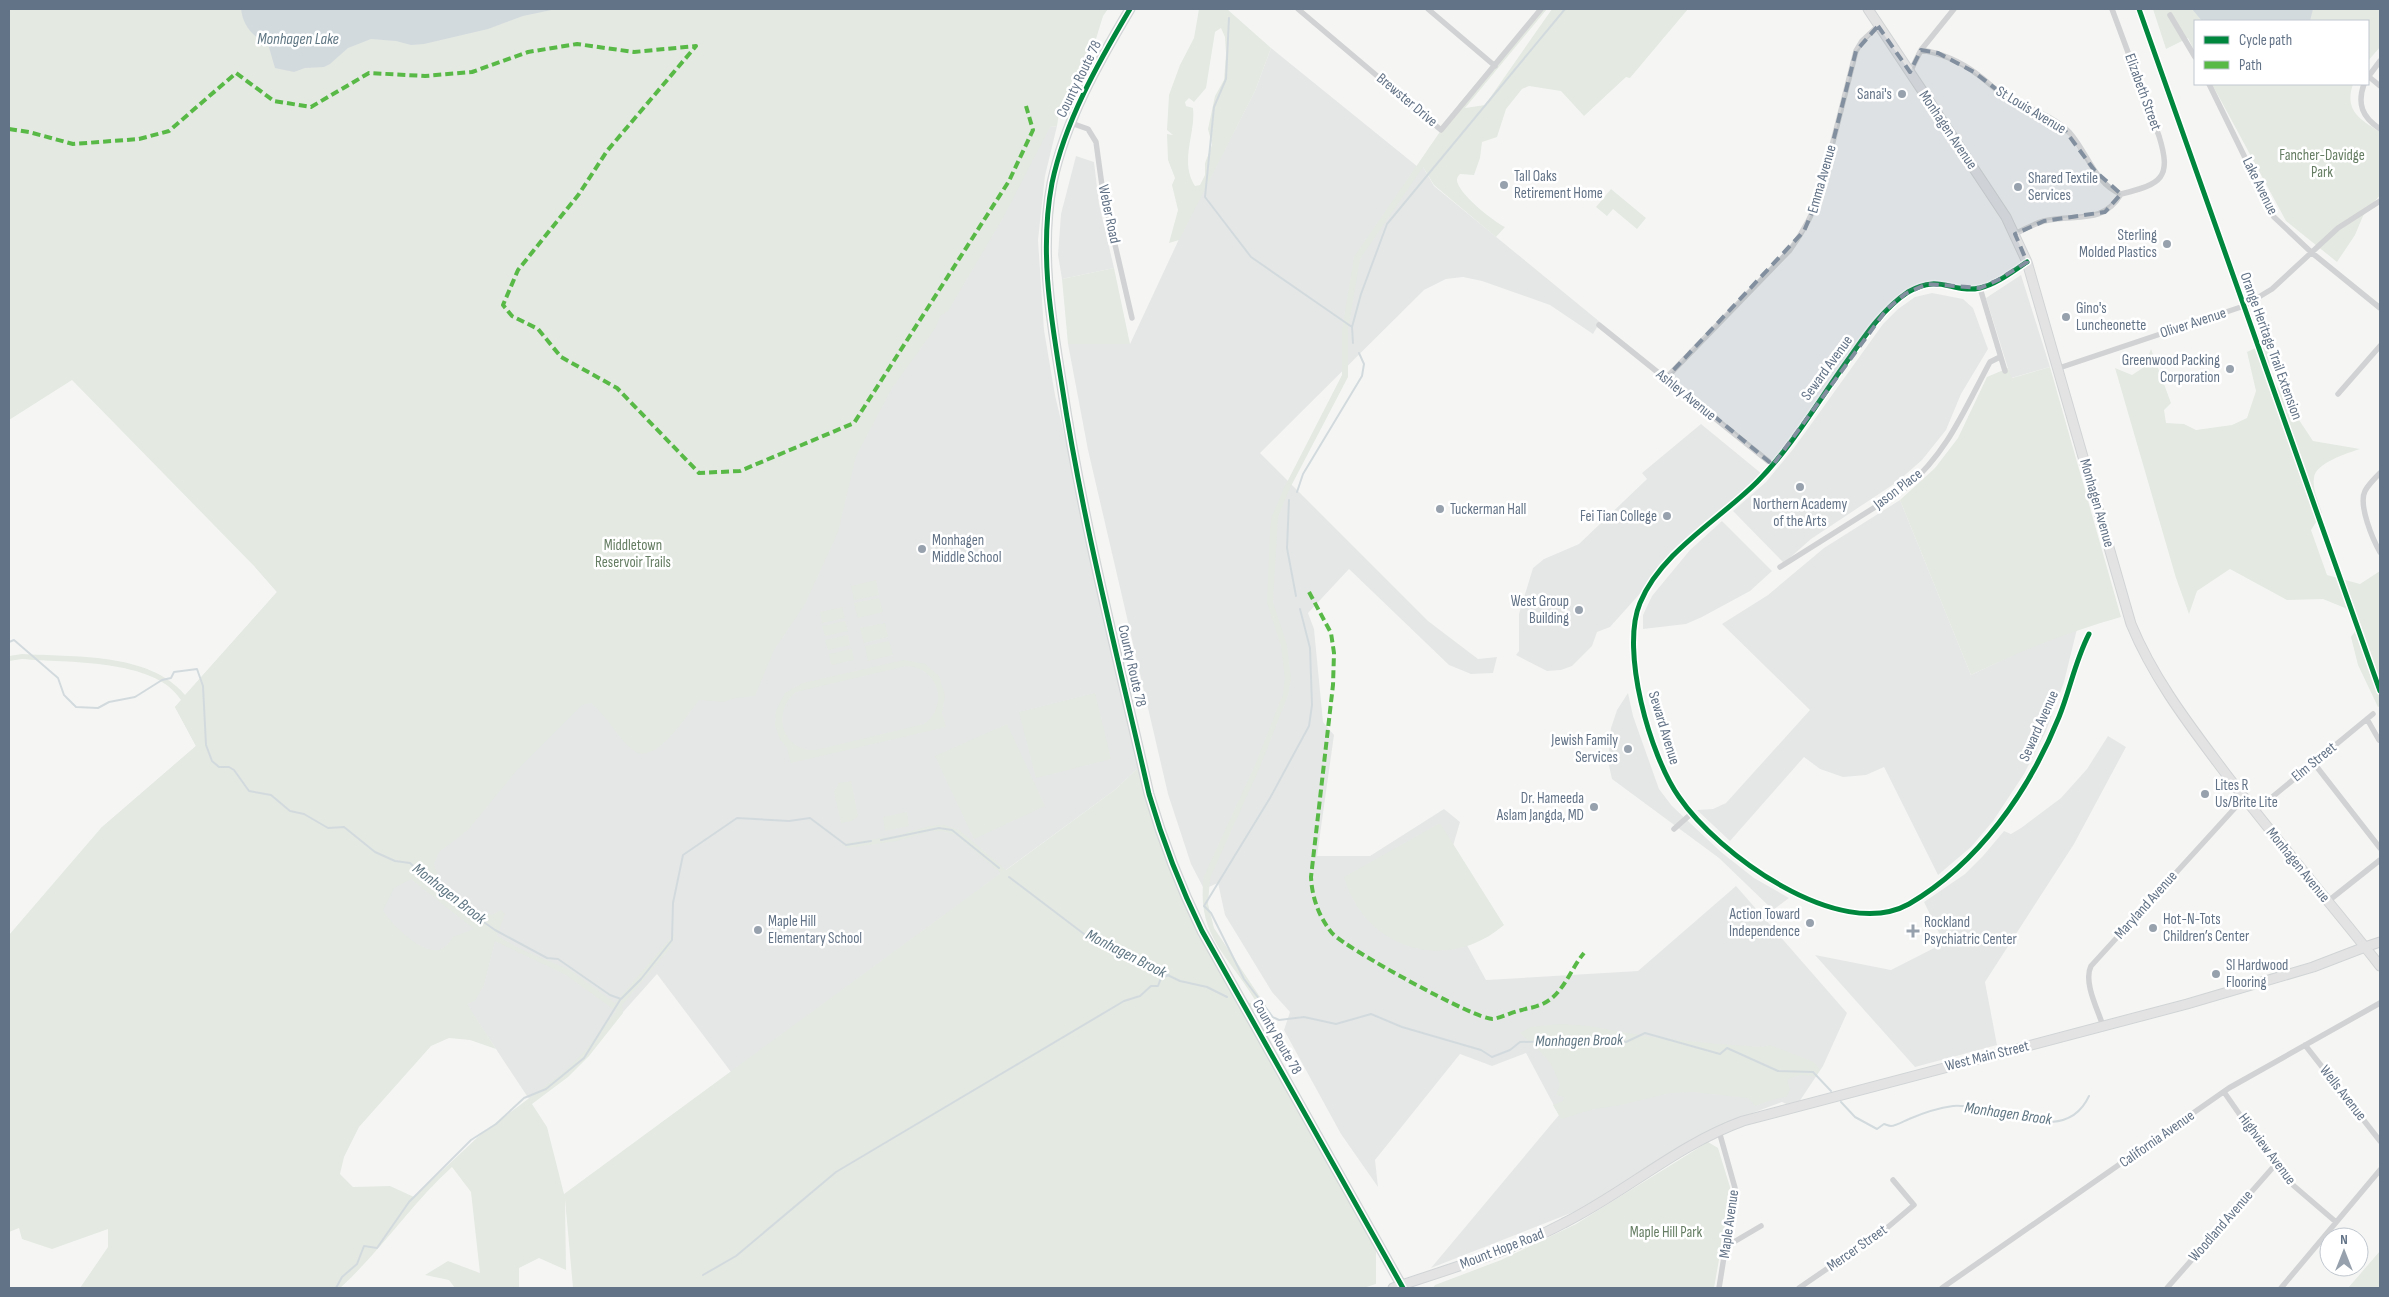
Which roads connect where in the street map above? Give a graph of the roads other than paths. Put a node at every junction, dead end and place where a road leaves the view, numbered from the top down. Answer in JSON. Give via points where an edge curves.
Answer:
{"nodes":[{"id":1,"x":1130,"y":9,"type":"edge"},
{"id":2,"x":1298,"y":9,"type":"edge"},
{"id":3,"x":1428,"y":9,"type":"edge"},
{"id":4,"x":1541,"y":9,"type":"edge"},
{"id":5,"x":1868,"y":9,"type":"edge"},
{"id":6,"x":1954,"y":9,"type":"edge"},
{"id":7,"x":2112,"y":9,"type":"edge"},
{"id":8,"x":2170,"y":15,"type":"dead end"},
{"id":9,"x":1878,"y":26,"type":"junction"},
{"id":10,"x":1921,"y":50,"type":"junction"},
{"id":11,"x":2194,"y":55,"type":"edge"},
{"id":12,"x":2380,"y":61,"type":"edge"},
{"id":13,"x":1495,"y":66,"type":"junction"},
{"id":14,"x":1910,"y":72,"type":"junction"},
{"id":15,"x":2369,"y":75,"type":"edge"},
{"id":16,"x":2369,"y":77,"type":"edge"},
{"id":17,"x":2209,"y":85,"type":"edge"},
{"id":18,"x":2364,"y":85,"type":"edge"},
{"id":19,"x":2380,"y":86,"type":"edge"},
{"id":20,"x":1071,"y":123,"type":"junction"},
{"id":21,"x":2380,"y":129,"type":"edge"},
{"id":22,"x":2121,"y":194,"type":"junction"},
{"id":23,"x":2380,"y":200,"type":"edge"},
{"id":24,"x":2015,"y":234,"type":"junction"},
{"id":25,"x":2311,"y":252,"type":"junction"},
{"id":26,"x":2027,"y":262,"type":"junction"},
{"id":27,"x":1980,"y":288,"type":"junction"},
{"id":28,"x":2380,"y":308,"type":"edge"},
{"id":29,"x":1132,"y":318,"type":"dead end"},
{"id":30,"x":1599,"y":325,"type":"dead end"},
{"id":31,"x":2380,"y":346,"type":"edge"},
{"id":32,"x":2000,"y":357,"type":"junction"},
{"id":33,"x":2059,"y":368,"type":"junction"},
{"id":34,"x":2005,"y":371,"type":"dead end"},
{"id":35,"x":1667,"y":377,"type":"junction"},
{"id":36,"x":2338,"y":394,"type":"dead end"},
{"id":37,"x":1773,"y":464,"type":"junction"},
{"id":38,"x":2380,"y":473,"type":"edge"},
{"id":39,"x":2380,"y":552,"type":"edge"},
{"id":40,"x":1780,"y":567,"type":"dead end"},
{"id":41,"x":2089,"y":634,"type":"dead end"},
{"id":42,"x":2373,"y":714,"type":"dead end"},
{"id":43,"x":2367,"y":719,"type":"junction"},
{"id":44,"x":2379,"y":740,"type":"edge"},
{"id":45,"x":2313,"y":762,"type":"junction"},
{"id":46,"x":2244,"y":798,"type":"junction"},
{"id":47,"x":2254,"y":812,"type":"junction"},
{"id":48,"x":1692,"y":813,"type":"junction"},
{"id":49,"x":1674,"y":829,"type":"dead end"},
{"id":50,"x":2380,"y":848,"type":"edge"},
{"id":51,"x":2380,"y":860,"type":"edge"},
{"id":52,"x":2327,"y":902,"type":"junction"},
{"id":53,"x":2380,"y":942,"type":"edge"},
{"id":54,"x":2365,"y":947,"type":"junction"},
{"id":55,"x":2380,"y":966,"type":"edge"},
{"id":56,"x":2380,"y":1003,"type":"edge"},
{"id":57,"x":2103,"y":1026,"type":"junction"},
{"id":58,"x":2305,"y":1045,"type":"junction"},
{"id":59,"x":2224,"y":1092,"type":"junction"},
{"id":60,"x":1719,"y":1131,"type":"junction"},
{"id":61,"x":2380,"y":1141,"type":"edge"},
{"id":62,"x":2275,"y":1165,"type":"junction"},
{"id":63,"x":2380,"y":1170,"type":"edge"},
{"id":64,"x":1893,"y":1180,"type":"dead end"},
{"id":65,"x":1606,"y":1198,"type":"joint"},
{"id":66,"x":2336,"y":1222,"type":"junction"},
{"id":67,"x":1762,"y":1226,"type":"dead end"},
{"id":68,"x":1727,"y":1246,"type":"junction"},
{"id":69,"x":1399,"y":1287,"type":"edge"},
{"id":70,"x":1719,"y":1288,"type":"edge"},
{"id":71,"x":1799,"y":1288,"type":"edge"},
{"id":72,"x":1942,"y":1288,"type":"edge"},
{"id":73,"x":2167,"y":1288,"type":"edge"},
{"id":74,"x":2281,"y":1288,"type":"edge"}],
"edges":[{"from":1,"to":20,"type":"street","name":"County Route 78"},
{"from":2,"to":13,"type":"street","name":"Brewster Drive","via":[[1442,130]]},
{"from":3,"to":13,"type":"street"},
{"from":4,"to":13,"type":"street","name":"Brewster Drive"},
{"from":5,"to":9,"type":"street","name":"Monhagen Avenue"},
{"from":6,"to":10,"type":"street"},
{"from":7,"to":22,"type":"street","name":"Elizabeth Street","via":[[2166,165],[2162,176],[2140,189]]},
{"from":8,"to":11,"type":"street"},
{"from":9,"to":14,"type":"street","name":"Monhagen Avenue"},
{"from":9,"to":35,"type":"street","name":"Emma Avenue","via":[[1856,51],[1820,193],[1804,230],[1790,250]]},
{"from":10,"to":14,"type":"street"},
{"from":10,"to":22,"type":"street","name":"St Louis Avenue","via":[[1938,52],[1974,72],[2005,96],[2061,125],[2072,135],[2095,171],[2113,191]]},
{"from":12,"to":15,"type":"street"},
{"from":14,"to":24,"type":"street","name":"Monhagen Avenue"},
{"from":16,"to":19,"type":"street"},
{"from":17,"to":25,"type":"street","name":"Lake Avenue","via":[[2274,217]]},
{"from":18,"to":21,"type":"street","via":[[2360,105],[2367,119]]},
{"from":20,"to":29,"type":"street","name":"Weber Road","via":[[1088,129],[1096,142],[1102,193]]},
{"from":20,"to":69,"type":"street","name":"County Route 78","via":[[1052,183],[1046,220],[1049,302],[1084,515],[1154,810],[1177,878],[1202,931]]},
{"from":22,"to":24,"type":"street","via":[[2114,206],[2105,212],[2044,221]]},
{"from":23,"to":25,"type":"street","name":"Oliver Avenue","via":[[2338,228]]},
{"from":24,"to":26,"type":"street","name":"Monhagen Avenue"},
{"from":25,"to":28,"type":"street","name":"Lake Avenue"},
{"from":25,"to":33,"type":"street","name":"Oliver Avenue","via":[[2272,289],[2244,306]]},
{"from":26,"to":27,"type":"street","name":"Seward Avenue"},
{"from":26,"to":33,"type":"street","name":"Monhagen Avenue"},
{"from":27,"to":32,"type":"street"},
{"from":27,"to":37,"type":"street","name":"Seward Avenue","via":[[1927,284],[1913,289],[1896,302],[1859,344]]},
{"from":30,"to":35,"type":"street","name":"Ashley Avenue"},
{"from":31,"to":36,"type":"street"},
{"from":32,"to":34,"type":"street"},
{"from":32,"to":40,"type":"street","name":"Jason Place","via":[[1990,362],[1952,436],[1920,475],[1907,487]]},
{"from":33,"to":46,"type":"street","name":"Monhagen Avenue","via":[[2131,624],[2140,645],[2162,685]]},
{"from":35,"to":37,"type":"street","name":"Ashley Avenue"},
{"from":37,"to":48,"type":"street","name":"Seward Avenue","via":[[1681,548],[1647,589],[1635,616],[1632,653],[1643,706],[1666,774]]},
{"from":38,"to":39,"type":"street","via":[[2365,491],[2363,499],[2366,517]]},
{"from":41,"to":48,"type":"street","name":"Seward Avenue","via":[[2048,743],[2003,818],[1961,864],[1923,895],[1899,908],[1882,914],[1859,914],[1800,895],[1747,862]]},
{"from":42,"to":43,"type":"street","name":"Elm Street"},
{"from":43,"to":44,"type":"street"},
{"from":43,"to":45,"type":"street","name":"Elm Street"},
{"from":45,"to":47,"type":"street","name":"Elm Street"},
{"from":45,"to":50,"type":"street"},
{"from":46,"to":47,"type":"street","name":"Monhagen Avenue"},
{"from":46,"to":57,"type":"street","name":"Maryland Avenue","via":[[2091,966],[2088,974],[2090,984]]},
{"from":47,"to":52,"type":"street","name":"Monhagen Avenue"},
{"from":48,"to":49,"type":"street"},
{"from":51,"to":52,"type":"street"},
{"from":52,"to":54,"type":"street","name":"Monhagen Avenue"},
{"from":53,"to":54,"type":"street","name":"West Main Street"},
{"from":54,"to":55,"type":"street","name":"Monhagen Avenue"},
{"from":54,"to":57,"type":"street","name":"West Main Street","via":[[2313,967]]},
{"from":56,"to":58,"type":"street","name":"California Avenue"},
{"from":57,"to":60,"type":"street","name":"West Main Street","via":[[1766,1114]]},
{"from":58,"to":59,"type":"street","name":"California Avenue"},
{"from":58,"to":61,"type":"street","name":"Wells Avenue"},
{"from":59,"to":62,"type":"street","name":"Highview Avenue"},
{"from":59,"to":72,"type":"street","name":"California Avenue"},
{"from":60,"to":65,"type":"street","name":"West Main Street","via":[[1670,1156]]},
{"from":60,"to":68,"type":"street","name":"Maple Avenue","via":[[1735,1188]]},
{"from":62,"to":66,"type":"street","name":"Highview Avenue"},
{"from":62,"to":73,"type":"street","name":"Woodland Avenue"},
{"from":63,"to":66,"type":"street"},
{"from":64,"to":71,"type":"street","name":"Mercer Street","via":[[1914,1205],[1888,1227]]},
{"from":65,"to":69,"type":"street","name":"Mount Hope Road","via":[[1566,1223],[1520,1244]]},
{"from":66,"to":74,"type":"street"},
{"from":67,"to":68,"type":"street"},
{"from":68,"to":70,"type":"street","name":"Maple Avenue"}]}
